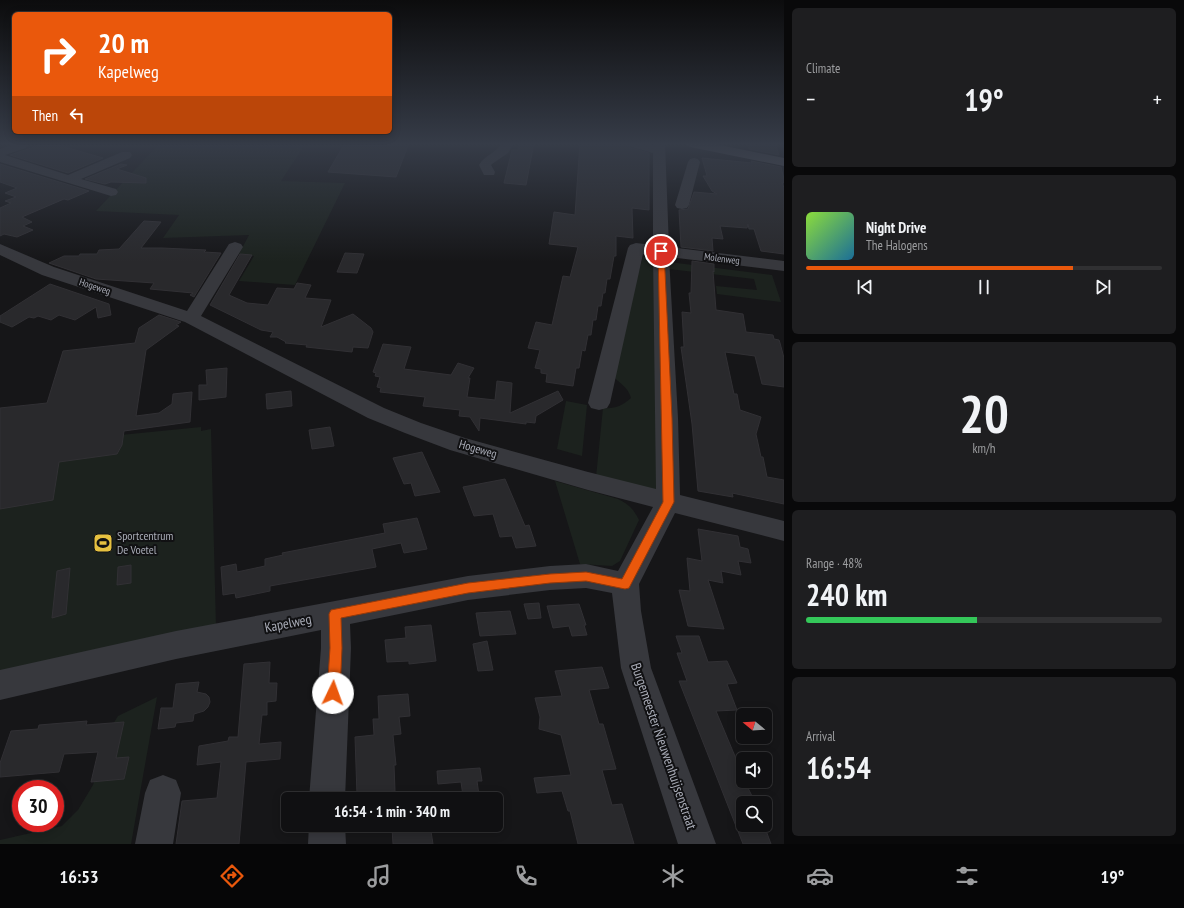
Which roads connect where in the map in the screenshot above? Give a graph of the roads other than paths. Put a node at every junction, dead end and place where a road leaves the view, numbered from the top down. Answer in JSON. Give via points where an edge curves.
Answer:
{"nodes":[{"id":1,"x":80,"y":182,"type":"edge"},
{"id":2,"x":661,"y":182,"type":"edge"},
{"id":3,"x":689,"y":182,"type":"edge"},
{"id":4,"x":111,"y":192,"type":"dead end"},
{"id":5,"x":682,"y":205,"type":"dead end"},
{"id":6,"x":235,"y":247,"type":"dead end"},
{"id":7,"x":0,"y":249,"type":"edge"},
{"id":8,"x":661,"y":251,"type":"junction"},
{"id":9,"x":784,"y":266,"type":"edge"},
{"id":10,"x":191,"y":318,"type":"junction"},
{"id":11,"x":599,"y":403,"type":"dead end"},
{"id":12,"x":668,"y":502,"type":"junction"},
{"id":13,"x":784,"y":531,"type":"edge"},
{"id":14,"x":625,"y":584,"type":"junction"},
{"id":15,"x":335,"y":614,"type":"junction"},
{"id":16,"x":0,"y":685,"type":"edge"},
{"id":17,"x":327,"y":792,"type":"edge"},
{"id":18,"x":163,"y":793,"type":"dead end"},
{"id":19,"x":327,"y":832,"type":"edge"},
{"id":20,"x":154,"y":844,"type":"edge"},
{"id":21,"x":327,"y":844,"type":"edge"},
{"id":22,"x":697,"y":844,"type":"edge"}],
"edges":[{"from":1,"to":4,"type":"street"},
{"from":2,"to":8,"type":"street"},
{"from":3,"to":5,"type":"street"},
{"from":6,"to":10,"type":"street"},
{"from":7,"to":10,"type":"street","name":"Hogeweg","via":[[48,271]]},
{"from":8,"to":9,"type":"street","name":"Molenweg"},
{"from":8,"to":11,"type":"street","via":[[636,248]]},
{"from":8,"to":12,"type":"street"},
{"from":10,"to":12,"type":"street","name":"Hogeweg","via":[[376,413],[405,425],[466,446]]},
{"from":12,"to":13,"type":"street","name":"Hogeweg"},
{"from":12,"to":14,"type":"street"},
{"from":14,"to":15,"type":"street","name":"Kapelweg","via":[[586,576],[550,578],[468,588]]},
{"from":14,"to":22,"type":"street","name":"Burgemeester Nieuwenhuijsenstraat","via":[[636,668]]},
{"from":15,"to":16,"type":"street","name":"Kapelweg","via":[[176,645]]},
{"from":15,"to":17,"type":"street","via":[[336,648]]},
{"from":18,"to":20,"type":"street"},
{"from":19,"to":21,"type":"street"}]}
